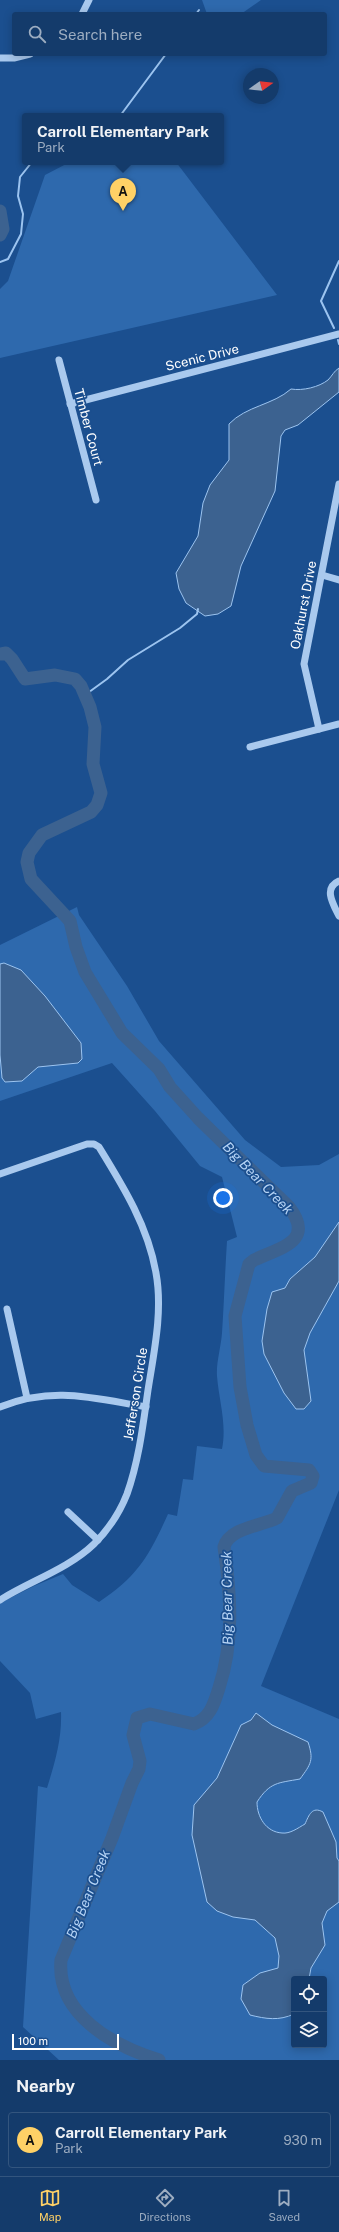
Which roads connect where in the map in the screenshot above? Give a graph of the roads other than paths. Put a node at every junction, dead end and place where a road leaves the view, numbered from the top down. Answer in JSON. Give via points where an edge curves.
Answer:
{"nodes":[{"id":1,"x":89,"y":0,"type":"edge"},
{"id":2,"x":83,"y":12,"type":"edge"},
{"id":3,"x":22,"y":56,"type":"edge"},
{"id":4,"x":0,"y":58,"type":"edge"},
{"id":5,"x":339,"y":334,"type":"edge"},
{"id":6,"x":59,"y":360,"type":"dead end"},
{"id":7,"x":70,"y":404,"type":"junction"},
{"id":8,"x":339,"y":484,"type":"edge"},
{"id":9,"x":96,"y":500,"type":"dead end"},
{"id":10,"x":322,"y":575,"type":"junction"},
{"id":11,"x":339,"y":580,"type":"edge"},
{"id":12,"x":339,"y":724,"type":"edge"},
{"id":13,"x":319,"y":729,"type":"junction"},
{"id":14,"x":250,"y":747,"type":"dead end"},
{"id":15,"x":339,"y":880,"type":"edge"},
{"id":16,"x":339,"y":916,"type":"edge"},
{"id":17,"x":0,"y":1174,"type":"edge"},
{"id":18,"x":6,"y":1309,"type":"dead end"},
{"id":19,"x":27,"y":1398,"type":"junction"},
{"id":20,"x":0,"y":1407,"type":"edge"},
{"id":21,"x":146,"y":1407,"type":"junction"},
{"id":22,"x":68,"y":1512,"type":"dead end"},
{"id":23,"x":98,"y":1540,"type":"junction"},
{"id":24,"x":0,"y":1600,"type":"edge"}],
"edges":[{"from":1,"to":2,"type":"street"},
{"from":3,"to":4,"type":"street"},
{"from":5,"to":7,"type":"street","name":"Scenic Drive"},
{"from":6,"to":7,"type":"street","name":"Timber Court"},
{"from":7,"to":9,"type":"street","name":"Timber Court"},
{"from":8,"to":10,"type":"street","name":"Oakhurst Drive"},
{"from":10,"to":11,"type":"street"},
{"from":10,"to":13,"type":"street","name":"Oakhurst Drive","via":[[304,664]]},
{"from":12,"to":13,"type":"street"},
{"from":13,"to":14,"type":"street"},
{"from":15,"to":16,"type":"street","via":[[333,883],[330,889],[330,898]]},
{"from":17,"to":21,"type":"street","name":"Jefferson Circle","via":[[94,1144],[99,1146],[138,1213],[156,1272],[159,1297]]},
{"from":18,"to":19,"type":"street"},
{"from":19,"to":20,"type":"street"},
{"from":19,"to":21,"type":"street","via":[[43,1395],[78,1396]]},
{"from":21,"to":23,"type":"street","name":"Jefferson Circle","via":[[140,1446],[126,1495],[119,1511]]},
{"from":22,"to":23,"type":"street"},
{"from":23,"to":24,"type":"street","name":"Jefferson Circle","via":[[74,1559]]}]}
